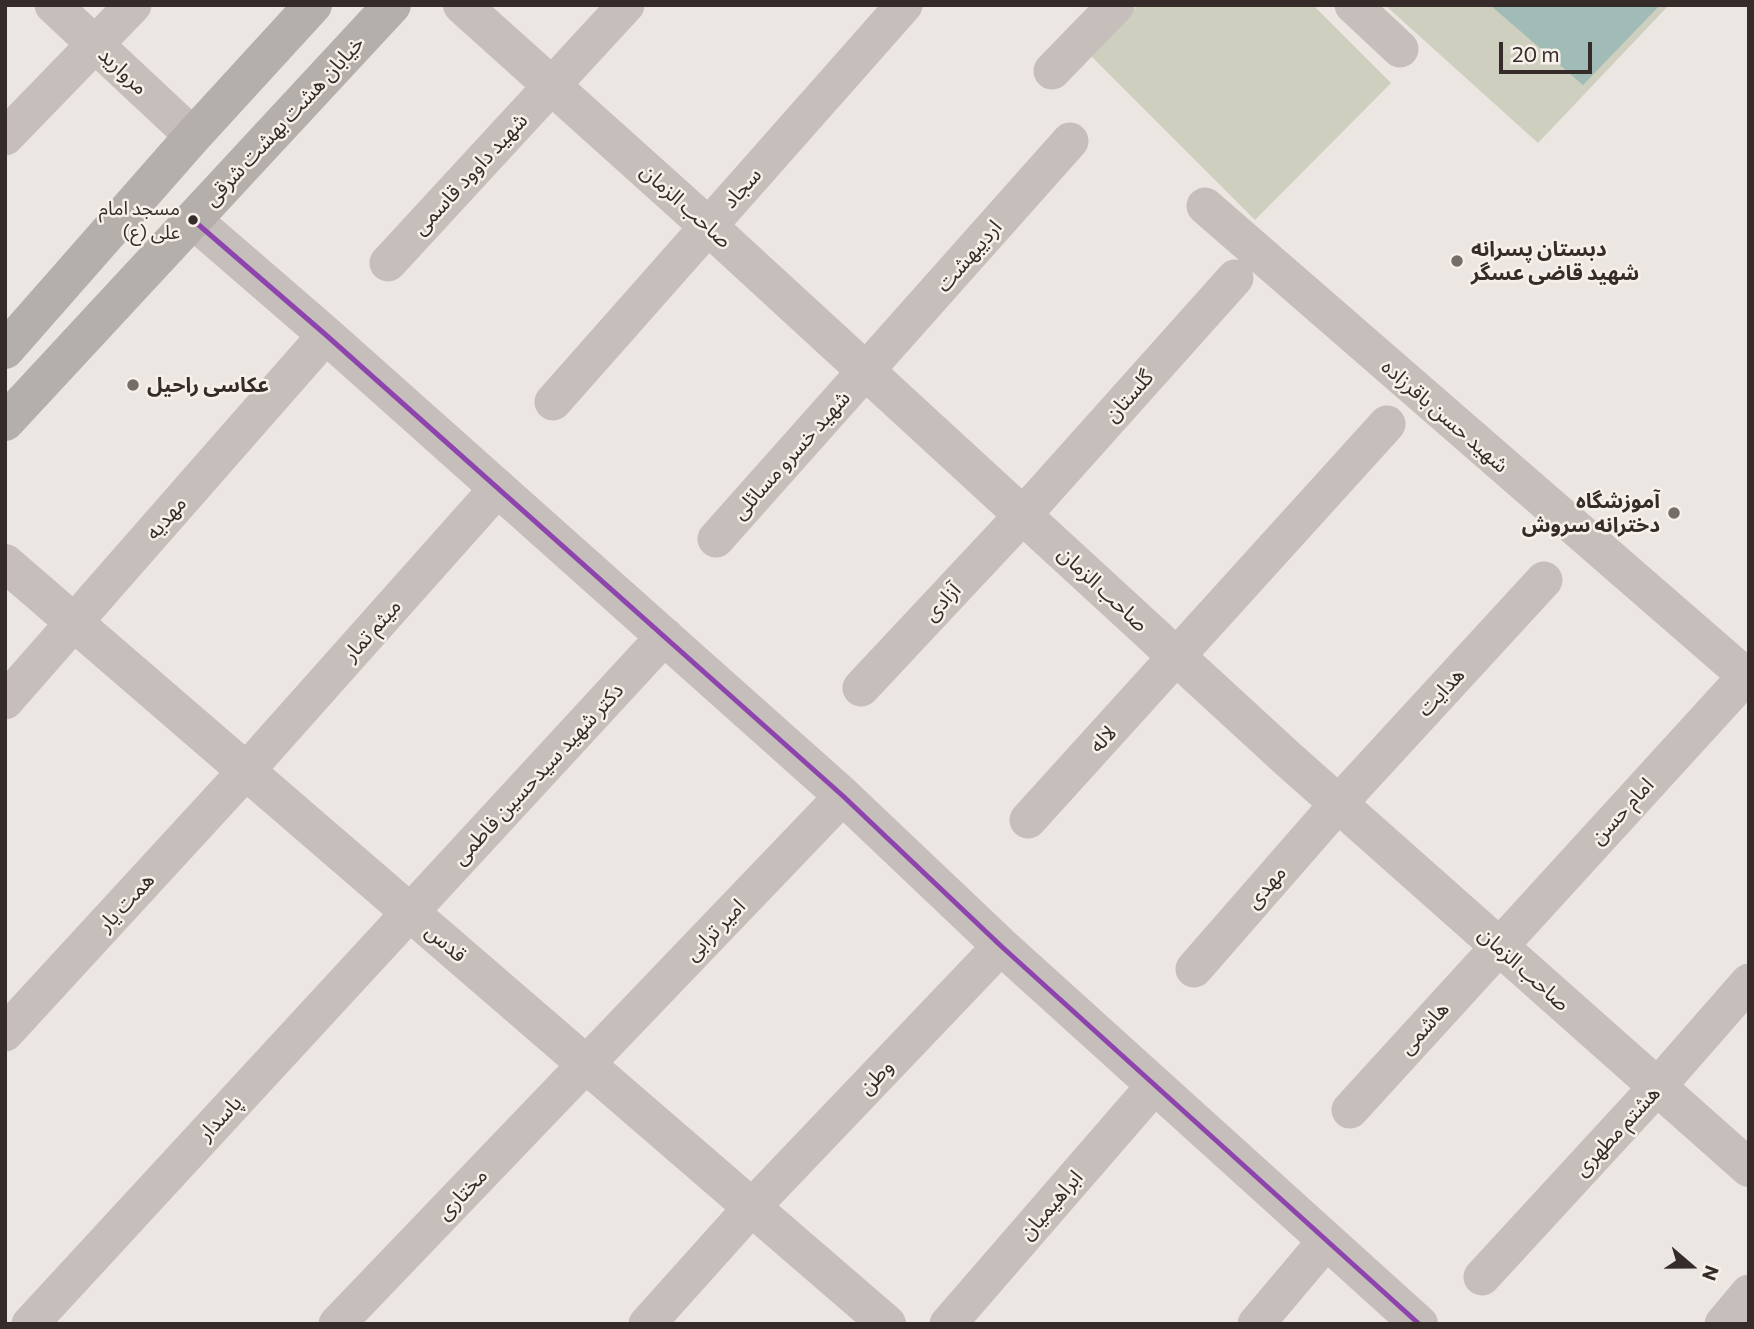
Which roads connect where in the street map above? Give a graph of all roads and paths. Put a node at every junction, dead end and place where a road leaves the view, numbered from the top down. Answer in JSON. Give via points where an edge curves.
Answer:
{"nodes":[{"id":1,"x":53,"y":5,"type":"edge"},
{"id":2,"x":133,"y":5,"type":"edge"},
{"id":3,"x":392,"y":5,"type":"edge"},
{"id":4,"x":462,"y":5,"type":"edge"},
{"id":5,"x":626,"y":5,"type":"edge"},
{"id":6,"x":904,"y":5,"type":"edge"},
{"id":7,"x":1116,"y":5,"type":"edge"},
{"id":8,"x":1353,"y":5,"type":"edge"},
{"id":9,"x":313,"y":6,"type":"edge"},
{"id":10,"x":96,"y":45,"type":"junction"},
{"id":11,"x":1400,"y":48,"type":"dead end"},
{"id":12,"x":352,"y":49,"type":"junction"},
{"id":13,"x":1052,"y":71,"type":"dead end"},
{"id":14,"x":552,"y":86,"type":"junction"},
{"id":15,"x":193,"y":136,"type":"junction"},
{"id":16,"x":5,"y":137,"type":"edge"},
{"id":17,"x":1070,"y":141,"type":"dead end"},
{"id":18,"x":1205,"y":206,"type":"dead end"},
{"id":19,"x":193,"y":220,"type":"junction"},
{"id":20,"x":708,"y":226,"type":"junction"},
{"id":21,"x":388,"y":263,"type":"dead end"},
{"id":22,"x":1235,"y":278,"type":"dead end"},
{"id":23,"x":327,"y":335,"type":"junction"},
{"id":24,"x":5,"y":350,"type":"edge"},
{"id":25,"x":867,"y":372,"type":"junction"},
{"id":26,"x":553,"y":402,"type":"dead end"},
{"id":27,"x":5,"y":422,"type":"edge"},
{"id":28,"x":1387,"y":424,"type":"dead end"},
{"id":29,"x":498,"y":488,"type":"junction"},
{"id":30,"x":1023,"y":515,"type":"junction"},
{"id":31,"x":716,"y":539,"type":"dead end"},
{"id":32,"x":5,"y":563,"type":"edge"},
{"id":33,"x":1544,"y":580,"type":"dead end"},
{"id":34,"x":75,"y":623,"type":"junction"},
{"id":35,"x":664,"y":636,"type":"junction"},
{"id":36,"x":1178,"y":658,"type":"junction"},
{"id":37,"x":1748,"y":674,"type":"edge"},
{"id":38,"x":861,"y":688,"type":"dead end"},
{"id":39,"x":5,"y":701,"type":"edge"},
{"id":40,"x":246,"y":771,"type":"junction"},
{"id":41,"x":844,"y":796,"type":"junction"},
{"id":42,"x":1338,"y":804,"type":"junction"},
{"id":43,"x":1028,"y":820,"type":"dead end"},
{"id":44,"x":411,"y":913,"type":"junction"},
{"id":45,"x":1001,"y":946,"type":"junction"},
{"id":46,"x":1498,"y":946,"type":"junction"},
{"id":47,"x":1195,"y":970,"type":"dead end"},
{"id":48,"x":1749,"y":982,"type":"edge"},
{"id":49,"x":5,"y":1033,"type":"edge"},
{"id":50,"x":587,"y":1065,"type":"junction"},
{"id":51,"x":1154,"y":1085,"type":"junction"},
{"id":52,"x":1657,"y":1087,"type":"junction"},
{"id":53,"x":1350,"y":1110,"type":"dead end"},
{"id":54,"x":1749,"y":1168,"type":"edge"},
{"id":55,"x":752,"y":1207,"type":"junction"},
{"id":56,"x":1326,"y":1241,"type":"junction"},
{"id":57,"x":1482,"y":1277,"type":"dead end"},
{"id":58,"x":1749,"y":1293,"type":"edge"},
{"id":59,"x":30,"y":1324,"type":"edge"},
{"id":60,"x":337,"y":1324,"type":"edge"},
{"id":61,"x":647,"y":1324,"type":"edge"},
{"id":62,"x":887,"y":1324,"type":"edge"},
{"id":63,"x":948,"y":1324,"type":"edge"},
{"id":64,"x":1256,"y":1324,"type":"edge"},
{"id":65,"x":1419,"y":1324,"type":"edge"},
{"id":66,"x":1723,"y":1324,"type":"edge"}],
"edges":[{"from":1,"to":10,"type":"street","name":"مروارید"},
{"from":2,"to":10,"type":"street"},
{"from":3,"to":12,"type":"main road","name":"خیابان هشت بهشت شرقی"},
{"from":4,"to":14,"type":"street","name":"صاحب الزمان"},
{"from":5,"to":14,"type":"street","name":"شهید داوود قاسمی"},
{"from":6,"to":20,"type":"street","name":"سجاد"},
{"from":7,"to":13,"type":"street"},
{"from":8,"to":11,"type":"street"},
{"from":9,"to":12,"type":"main road"},
{"from":9,"to":15,"type":"main road"},
{"from":10,"to":15,"type":"street","name":"مروارید"},
{"from":10,"to":16,"type":"street"},
{"from":12,"to":19,"type":"main road","name":"خیابان هشت بهشت شرقی"},
{"from":14,"to":20,"type":"street","name":"صاحب الزمان"},
{"from":14,"to":21,"type":"street","name":"شهید داوود قاسمی"},
{"from":15,"to":24,"type":"main road"},
{"from":17,"to":25,"type":"street","name":"اردیبهشت"},
{"from":18,"to":37,"type":"street","name":"شهید حسن باقرزاده"},
{"from":19,"to":23,"type":"street"},
{"from":19,"to":27,"type":"main road","name":"خیابان هشت بهشت شرقی"},
{"from":20,"to":25,"type":"street","name":"صاحب الزمان"},
{"from":20,"to":26,"type":"street","name":"سجاد"},
{"from":22,"to":30,"type":"street","name":"گلستان"},
{"from":23,"to":29,"type":"street"},
{"from":23,"to":34,"type":"street","name":"مهدیه"},
{"from":25,"to":30,"type":"street","name":"صاحب الزمان"},
{"from":25,"to":31,"type":"street","name":"شهید خسرو مسائلی"},
{"from":28,"to":36,"type":"street","name":"لاله"},
{"from":29,"to":35,"type":"street"},
{"from":29,"to":40,"type":"street","name":"میثم تمار"},
{"from":30,"to":36,"type":"street","name":"صاحب الزمان"},
{"from":30,"to":38,"type":"street","name":"آزادی"},
{"from":32,"to":34,"type":"street","name":"قدس"},
{"from":33,"to":42,"type":"street","name":"هدایت"},
{"from":34,"to":39,"type":"street","name":"مهدیه"},
{"from":34,"to":40,"type":"street","name":"قدس"},
{"from":35,"to":41,"type":"street"},
{"from":35,"to":44,"type":"street","name":"دکتر شهید سیدحسین فاطمی"},
{"from":36,"to":42,"type":"street","name":"صاحب الزمان"},
{"from":36,"to":43,"type":"street","name":"لاله"},
{"from":37,"to":46,"type":"street","name":"امام حسن"},
{"from":40,"to":44,"type":"street","name":"قدس"},
{"from":40,"to":49,"type":"street","name":"همت یار"},
{"from":41,"to":45,"type":"street"},
{"from":41,"to":50,"type":"street","name":"امیر ترابی"},
{"from":42,"to":46,"type":"street","name":"صاحب الزمان"},
{"from":42,"to":47,"type":"street","name":"مهدی"},
{"from":44,"to":50,"type":"street","name":"قدس"},
{"from":44,"to":59,"type":"street","name":"پاسدار"},
{"from":45,"to":51,"type":"street"},
{"from":45,"to":55,"type":"street","name":"وطن"},
{"from":46,"to":52,"type":"street","name":"صاحب الزمان"},
{"from":46,"to":53,"type":"street","name":"هاشمی"},
{"from":48,"to":52,"type":"street","name":"هشتم مطهری"},
{"from":50,"to":55,"type":"street","name":"قدس"},
{"from":50,"to":60,"type":"street","name":"مختاری"},
{"from":51,"to":56,"type":"street"},
{"from":51,"to":63,"type":"street","name":"ابراهیمیان"},
{"from":52,"to":54,"type":"street","name":"صاحب الزمان"},
{"from":52,"to":57,"type":"street","name":"هشتم مطهری"},
{"from":55,"to":61,"type":"street","name":"وطن"},
{"from":55,"to":62,"type":"street","name":"قدس"},
{"from":56,"to":64,"type":"street"},
{"from":56,"to":65,"type":"street"},
{"from":58,"to":66,"type":"street"}]}
